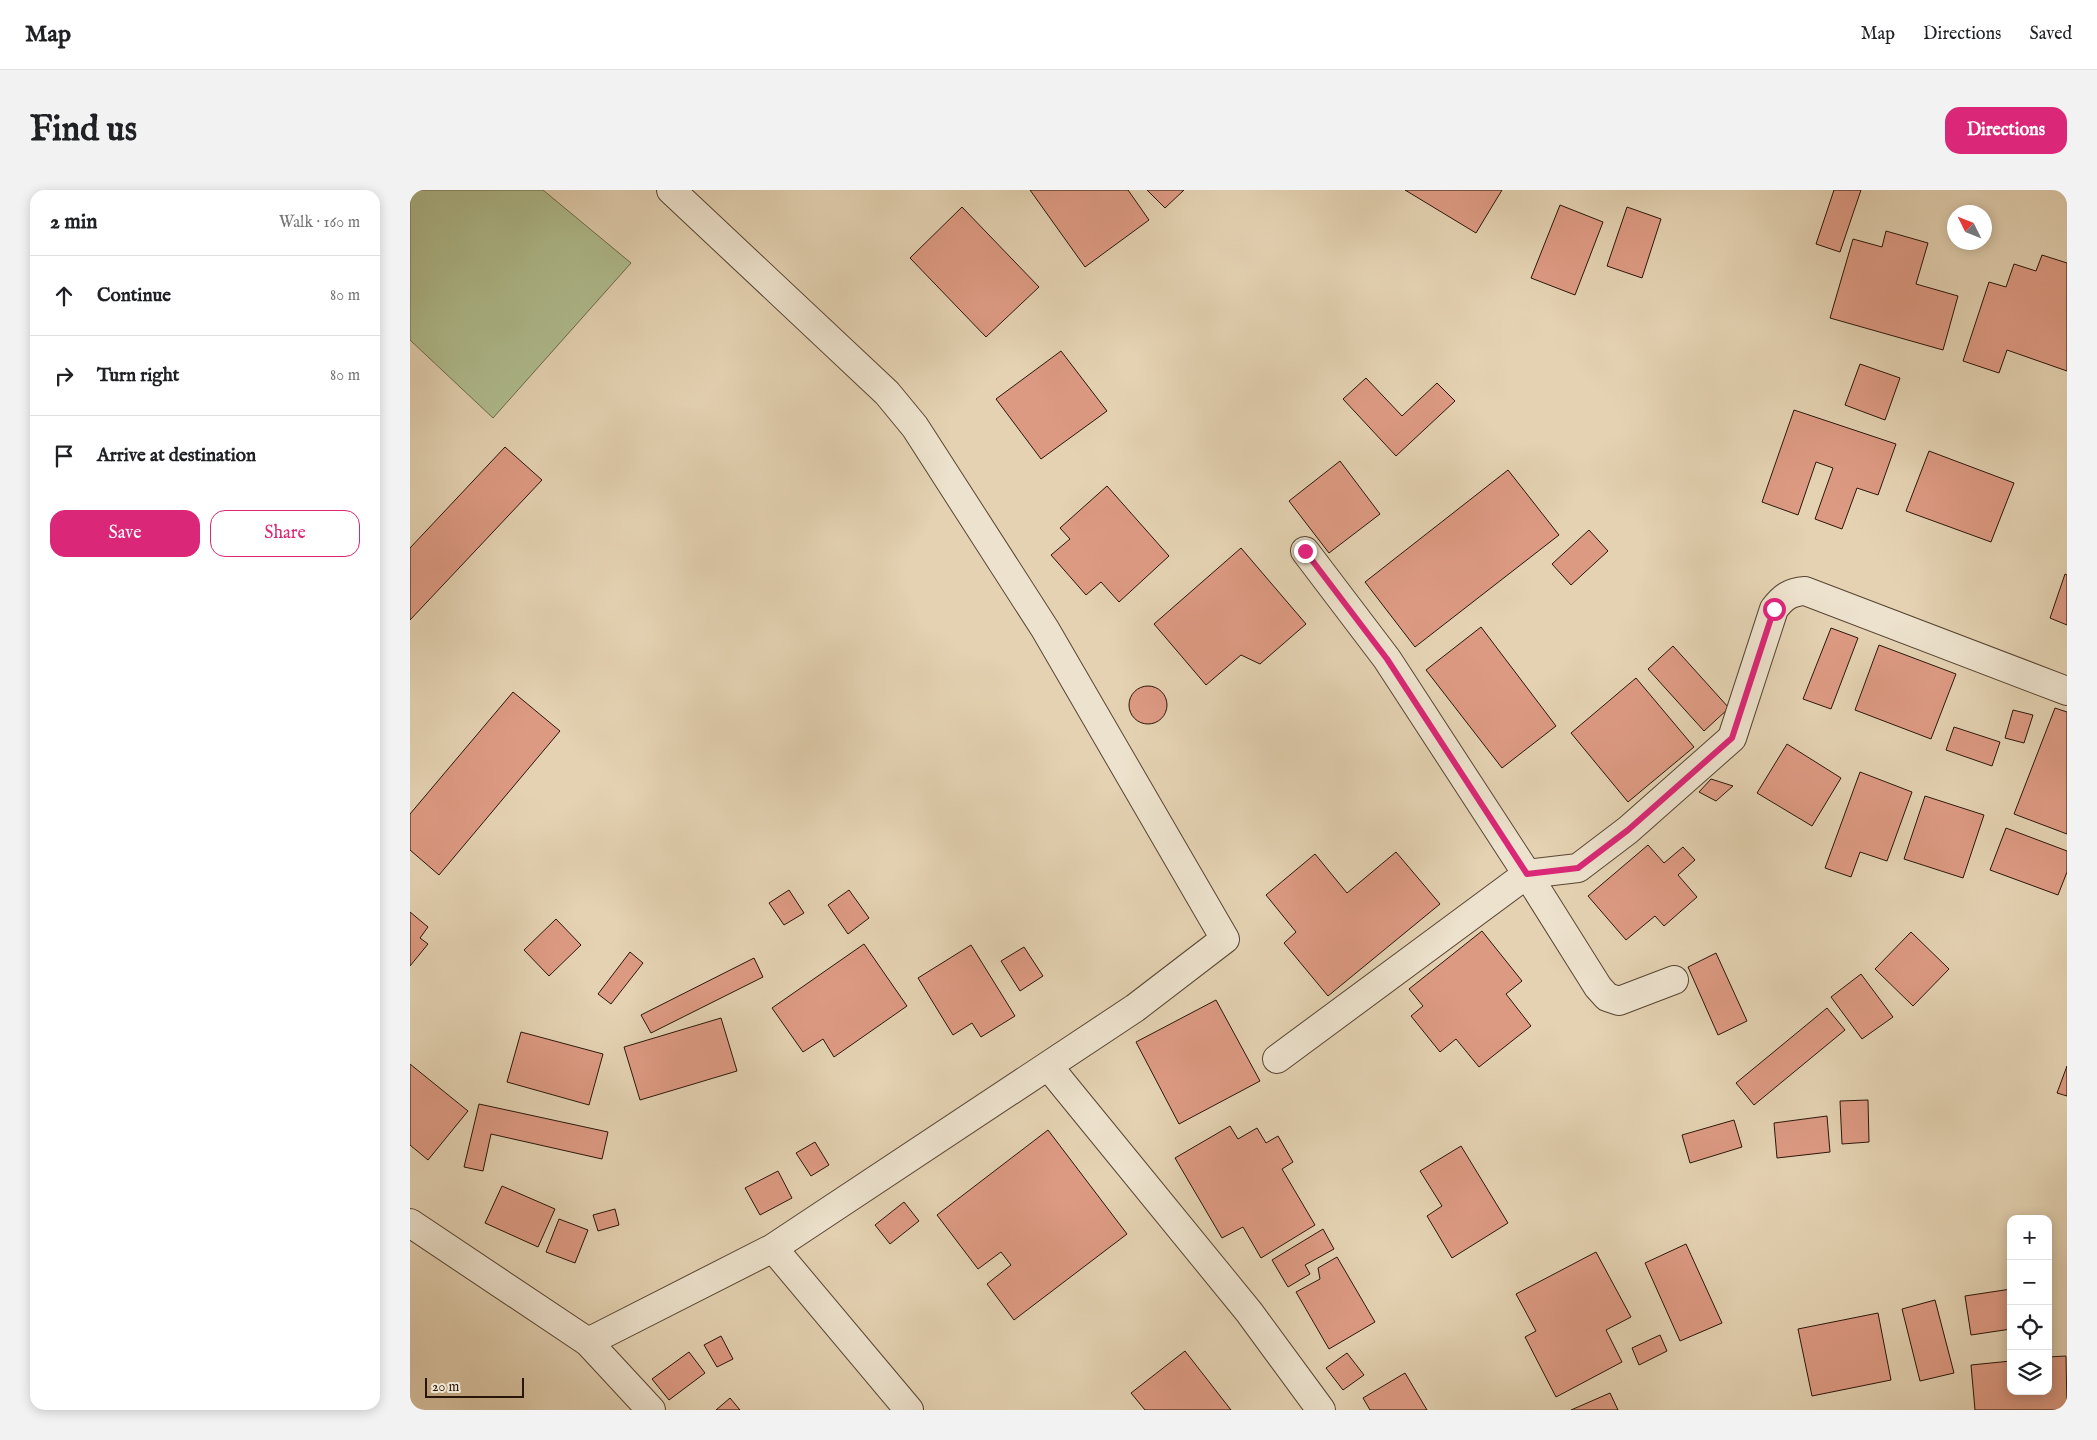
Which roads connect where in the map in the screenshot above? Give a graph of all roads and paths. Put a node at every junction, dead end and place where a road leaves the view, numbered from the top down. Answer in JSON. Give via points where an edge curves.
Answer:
{"nodes":[{"id":1,"x":670,"y":190,"type":"edge"},
{"id":2,"x":1305,"y":551,"type":"dead end"},
{"id":3,"x":2067,"y":691,"type":"edge"},
{"id":4,"x":1527,"y":874,"type":"junction"},
{"id":5,"x":1674,"y":980,"type":"dead end"},
{"id":6,"x":1277,"y":1059,"type":"dead end"},
{"id":7,"x":1049,"y":1066,"type":"junction"},
{"id":8,"x":410,"y":1223,"type":"edge"},
{"id":9,"x":773,"y":1248,"type":"junction"},
{"id":10,"x":588,"y":1342,"type":"junction"},
{"id":11,"x":650,"y":1410,"type":"edge"},
{"id":12,"x":909,"y":1410,"type":"edge"},
{"id":13,"x":1321,"y":1410,"type":"edge"}],
"edges":[{"from":1,"to":7,"type":"street","via":[[887,393],[915,426],[1045,629],[1225,939],[1135,1008]]},
{"from":2,"to":4,"type":"street","via":[[1387,659]]},
{"from":3,"to":4,"type":"street","via":[[1805,591],[1794,592],[1782,598],[1774,609],[1732,738],[1628,830],[1578,868]]},
{"from":4,"to":5,"type":"street","via":[[1607,997],[1619,1000]]},
{"from":4,"to":6,"type":"street"},
{"from":7,"to":9,"type":"street"},
{"from":7,"to":13,"type":"street","via":[[1249,1312]]},
{"from":8,"to":10,"type":"street"},
{"from":9,"to":10,"type":"street"},
{"from":9,"to":12,"type":"street"},
{"from":10,"to":11,"type":"street"}]}
